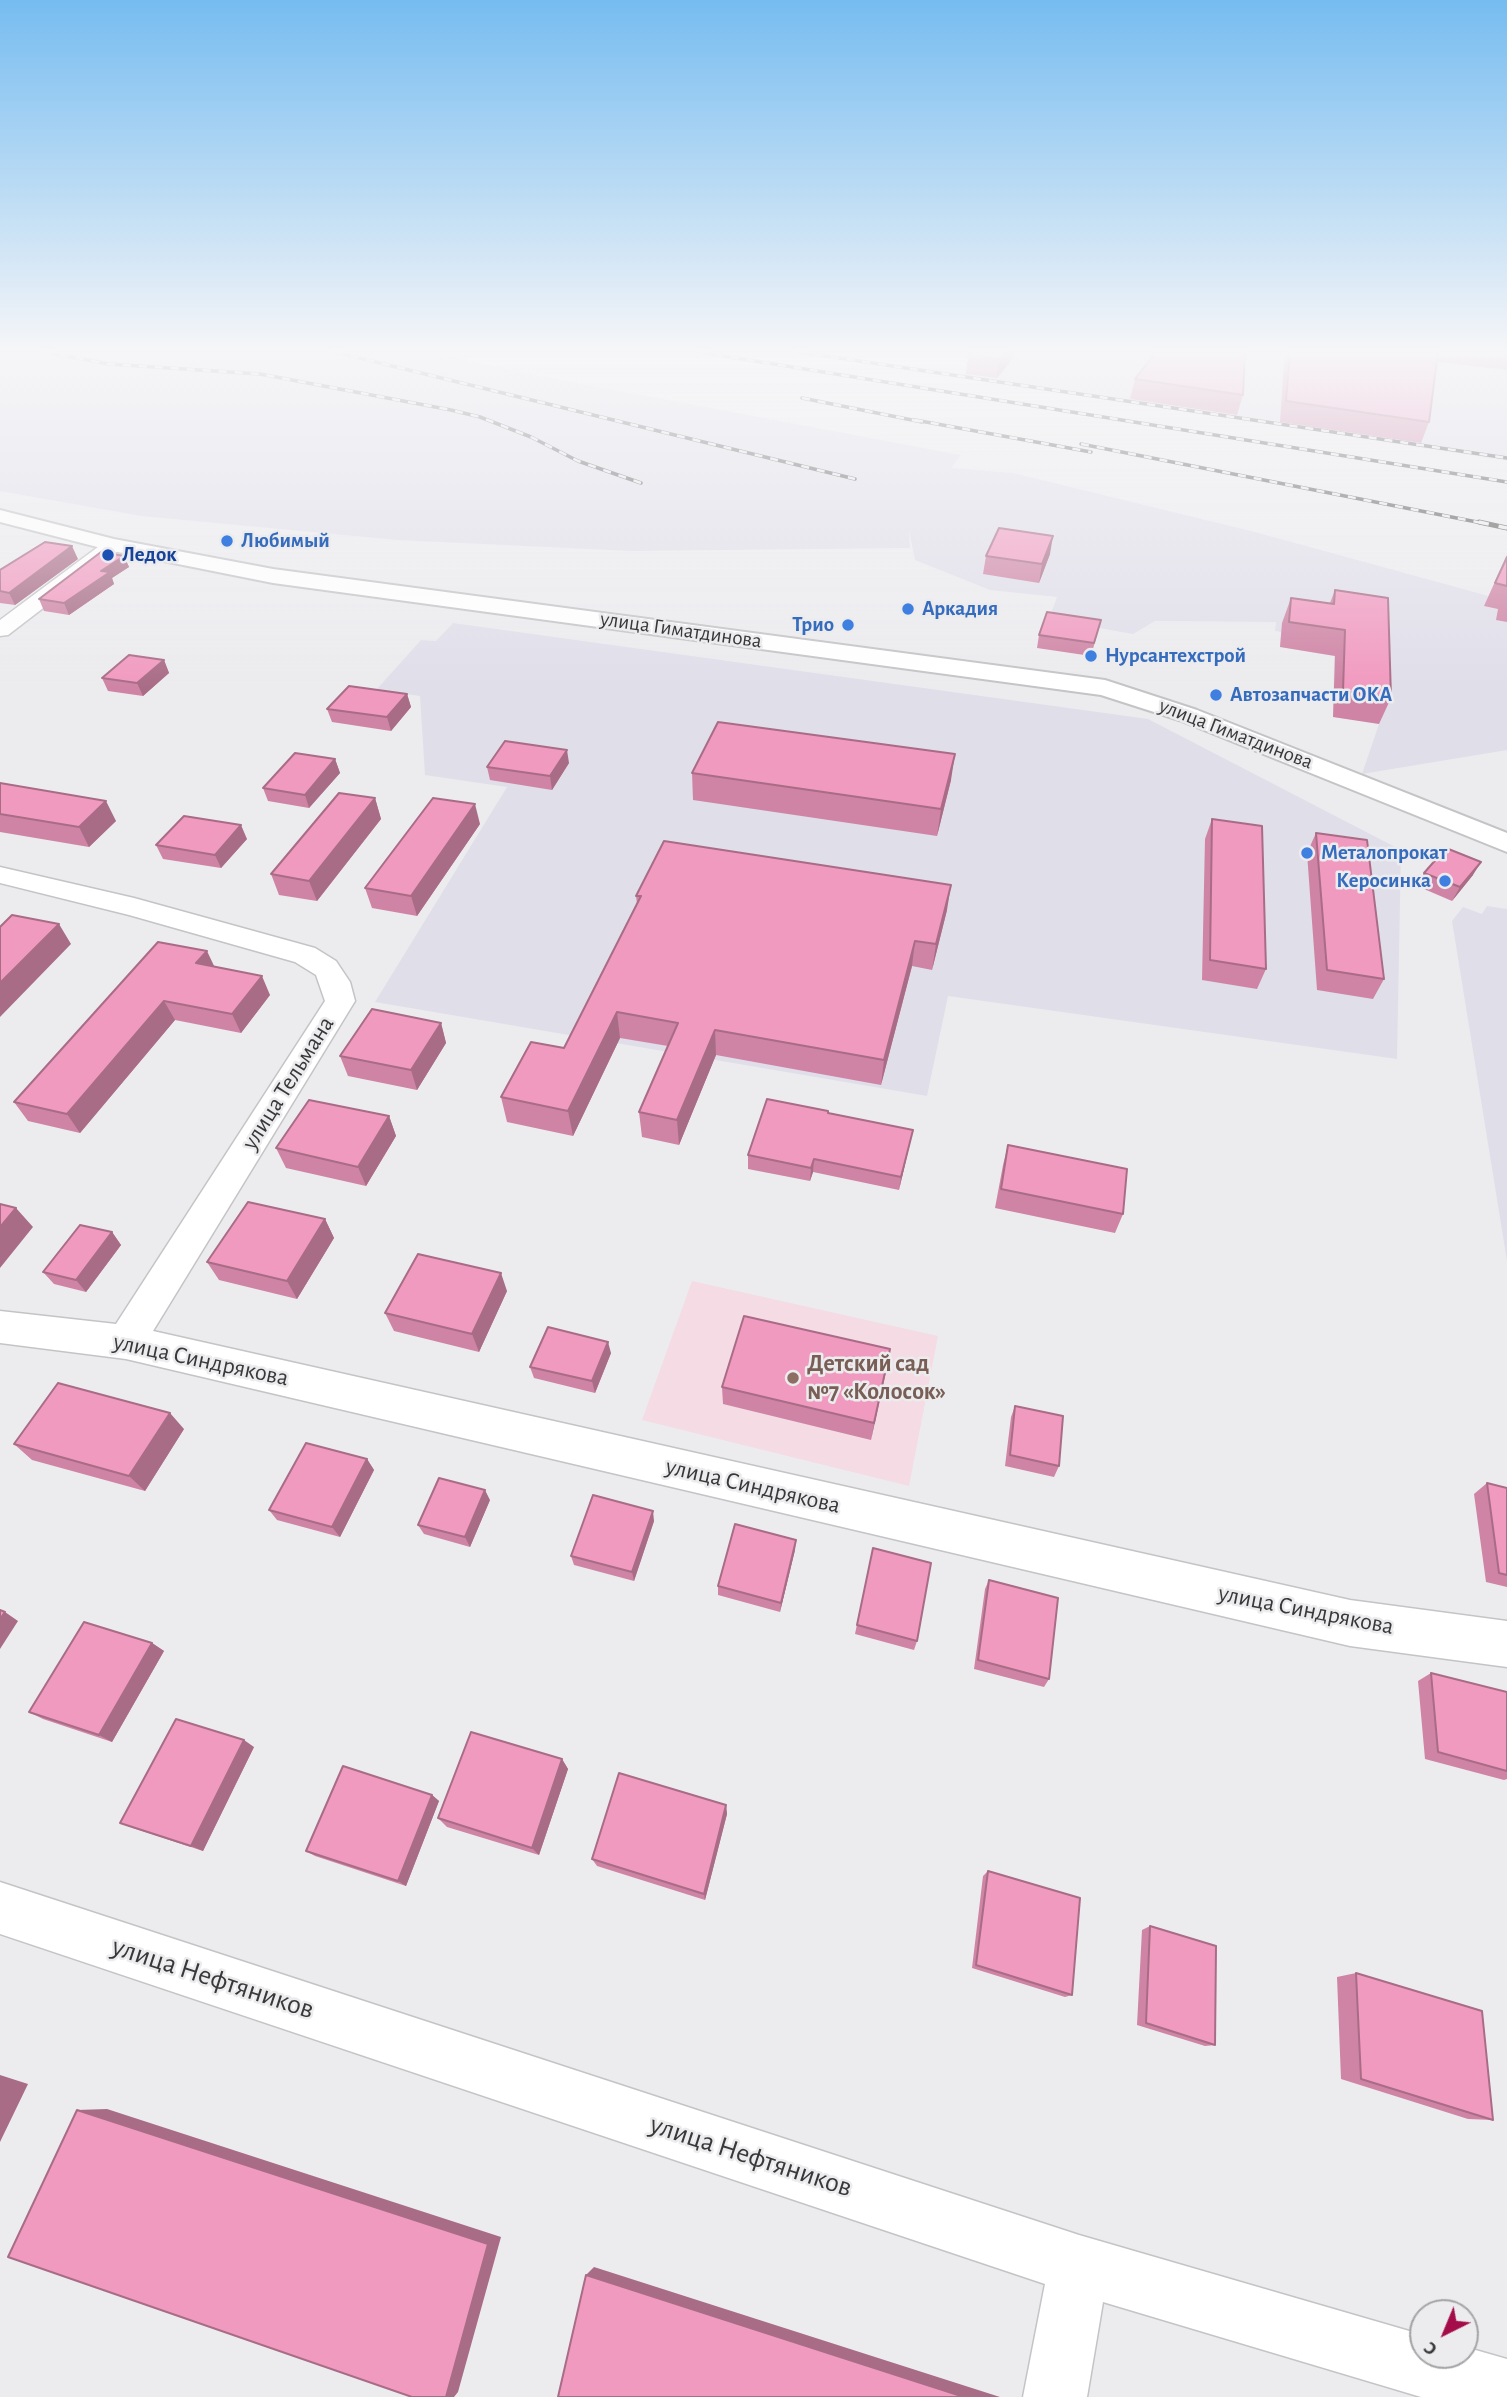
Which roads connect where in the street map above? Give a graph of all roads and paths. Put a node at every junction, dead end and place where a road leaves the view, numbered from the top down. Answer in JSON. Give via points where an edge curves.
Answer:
{"nodes":[{"id":1,"x":0,"y":516,"type":"edge"},
{"id":2,"x":113,"y":545,"type":"junction"},
{"id":3,"x":0,"y":630,"type":"edge"},
{"id":4,"x":1507,"y":843,"type":"edge"},
{"id":5,"x":0,"y":874,"type":"edge"},
{"id":6,"x":0,"y":1326,"type":"edge"},
{"id":7,"x":126,"y":1342,"type":"junction"},
{"id":8,"x":1507,"y":1644,"type":"edge"},
{"id":9,"x":0,"y":1908,"type":"edge"},
{"id":10,"x":1079,"y":2265,"type":"junction"},
{"id":11,"x":1507,"y":2390,"type":"edge"},
{"id":12,"x":1055,"y":2397,"type":"edge"}],
"edges":[{"from":1,"to":2,"type":"main road","name":"улица Гиматдинова"},
{"from":2,"to":3,"type":"street"},
{"from":2,"to":4,"type":"main road","name":"улица Гиматдинова","via":[[273,576],[1105,688],[1157,703]]},
{"from":5,"to":7,"type":"street","name":"улица Тельмана","via":[[304,955],[326,968],[335,982],[340,1001]]},
{"from":6,"to":7,"type":"street","name":"улица Синдрякова"},
{"from":7,"to":8,"type":"street","name":"улица Синдрякова","via":[[1339,1620]]},
{"from":9,"to":10,"type":"street","name":"улица Нефтяников"},
{"from":10,"to":11,"type":"street","name":"улица Нефтяников"},
{"from":10,"to":12,"type":"street"}]}
